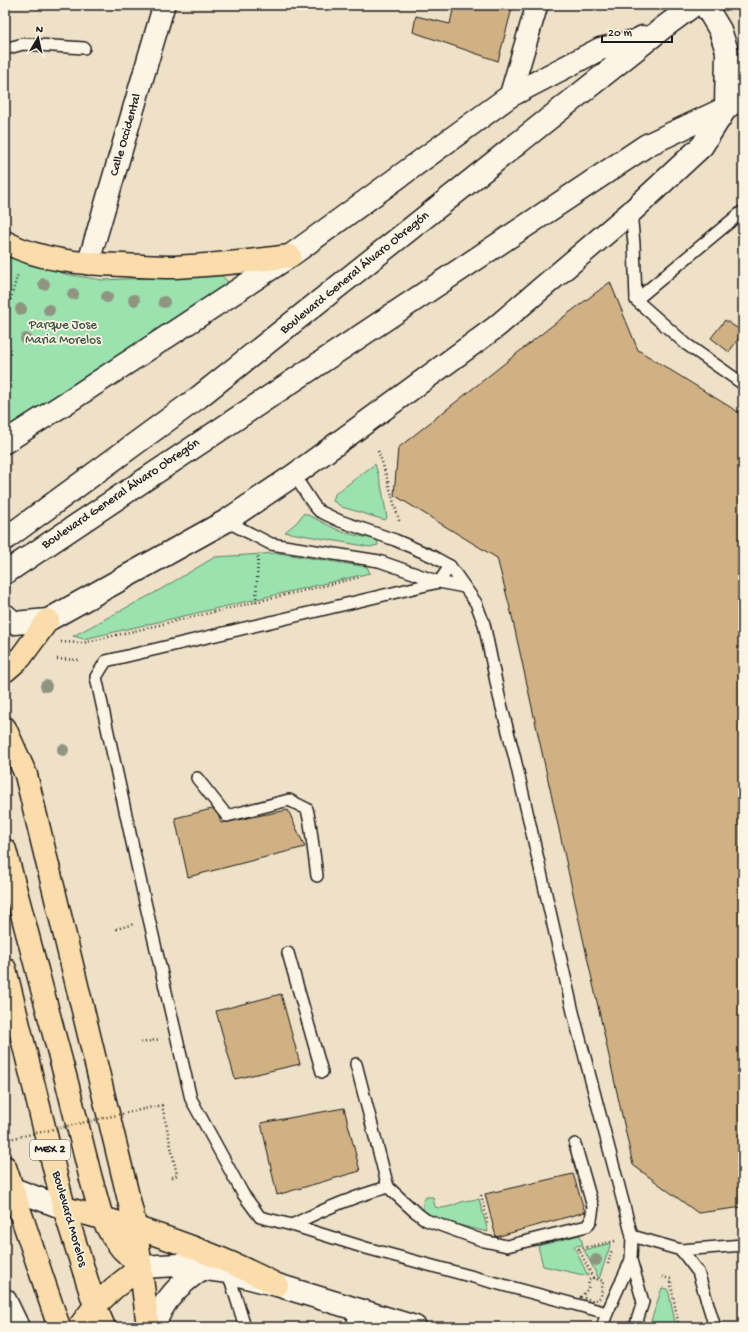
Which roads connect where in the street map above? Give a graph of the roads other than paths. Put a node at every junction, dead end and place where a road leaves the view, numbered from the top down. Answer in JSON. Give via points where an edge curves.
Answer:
{"nodes":[{"id":1,"x":164,"y":5,"type":"edge"},
{"id":2,"x":537,"y":5,"type":"edge"},
{"id":3,"x":694,"y":5,"type":"edge"},
{"id":4,"x":705,"y":5,"type":"edge"},
{"id":5,"x":664,"y":27,"type":"junction"},
{"id":6,"x":84,"y":48,"type":"dead end"},
{"id":7,"x":5,"y":49,"type":"edge"},
{"id":8,"x":510,"y":96,"type":"junction"},
{"id":9,"x":734,"y":102,"type":"edge"},
{"id":10,"x":743,"y":211,"type":"edge"},
{"id":11,"x":631,"y":212,"type":"junction"},
{"id":12,"x":5,"y":242,"type":"edge"},
{"id":13,"x":290,"y":256,"type":"junction"},
{"id":14,"x":88,"y":264,"type":"junction"},
{"id":15,"x":636,"y":300,"type":"junction"},
{"id":16,"x":743,"y":384,"type":"edge"},
{"id":17,"x":5,"y":442,"type":"edge"},
{"id":18,"x":294,"y":475,"type":"junction"},
{"id":19,"x":226,"y":521,"type":"junction"},
{"id":20,"x":8,"y":538,"type":"edge"},
{"id":21,"x":450,"y":566,"type":"junction"},
{"id":22,"x":5,"y":573,"type":"edge"},
{"id":23,"x":440,"y":582,"type":"junction"},
{"id":24,"x":464,"y":587,"type":"junction"},
{"id":25,"x":5,"y":615,"type":"edge"},
{"id":26,"x":48,"y":620,"type":"junction"},
{"id":27,"x":5,"y":671,"type":"edge"},
{"id":28,"x":5,"y":728,"type":"edge"},
{"id":29,"x":197,"y":778,"type":"dead end"},
{"id":30,"x":5,"y":850,"type":"edge"},
{"id":31,"x":317,"y":876,"type":"dead end"},
{"id":32,"x":288,"y":953,"type":"dead end"},
{"id":33,"x":5,"y":969,"type":"edge"},
{"id":34,"x":356,"y":1064,"type":"dead end"},
{"id":35,"x":322,"y":1072,"type":"dead end"},
{"id":36,"x":575,"y":1144,"type":"dead end"},
{"id":37,"x":7,"y":1180,"type":"edge"},
{"id":38,"x":388,"y":1186,"type":"junction"},
{"id":39,"x":64,"y":1208,"type":"junction"},
{"id":40,"x":102,"y":1218,"type":"junction"},
{"id":41,"x":292,"y":1225,"type":"junction"},
{"id":42,"x":136,"y":1229,"type":"junction"},
{"id":43,"x":632,"y":1236,"type":"junction"},
{"id":44,"x":743,"y":1245,"type":"edge"},
{"id":45,"x":681,"y":1250,"type":"junction"},
{"id":46,"x":631,"y":1260,"type":"junction"},
{"id":47,"x":141,"y":1268,"type":"junction"},
{"id":48,"x":203,"y":1268,"type":"junction"},
{"id":49,"x":228,"y":1272,"type":"junction"},
{"id":50,"x":277,"y":1285,"type":"junction"},
{"id":51,"x":5,"y":1300,"type":"edge"},
{"id":52,"x":95,"y":1306,"type":"junction"},
{"id":53,"x":607,"y":1313,"type":"junction"},
{"id":54,"x":354,"y":1318,"type":"edge"},
{"id":55,"x":18,"y":1327,"type":"edge"},
{"id":56,"x":59,"y":1327,"type":"edge"},
{"id":57,"x":79,"y":1327,"type":"edge"},
{"id":58,"x":104,"y":1327,"type":"edge"},
{"id":59,"x":148,"y":1327,"type":"edge"},
{"id":60,"x":154,"y":1327,"type":"edge"},
{"id":61,"x":245,"y":1327,"type":"edge"},
{"id":62,"x":415,"y":1327,"type":"edge"},
{"id":63,"x":602,"y":1327,"type":"edge"},
{"id":64,"x":635,"y":1327,"type":"edge"},
{"id":65,"x":715,"y":1327,"type":"edge"}],
"edges":[{"from":1,"to":14,"type":"street","name":"Calle Occidental"},
{"from":2,"to":8,"type":"street"},
{"from":3,"to":5,"type":"main road","name":"Boulevard General Álvaro Obregón"},
{"from":4,"to":9,"type":"main road","via":[[720,30],[727,51]]},
{"from":5,"to":8,"type":"main road","via":[[635,41],[600,49]]},
{"from":5,"to":20,"type":"main road","name":"Boulevard General Álvaro Obregón","via":[[200,397]]},
{"from":6,"to":7,"type":"lane","via":[[23,44]]},
{"from":8,"to":13,"type":"main road"},
{"from":9,"to":11,"type":"main road","via":[[702,146]]},
{"from":9,"to":22,"type":"main road","name":"Boulevard General Álvaro Obregón","via":[[647,145]]},
{"from":10,"to":15,"type":"lane"},
{"from":11,"to":15,"type":"lane"},
{"from":11,"to":18,"type":"main road","via":[[496,327]]},
{"from":12,"to":14,"type":"main road","via":[[18,249],[59,260]]},
{"from":13,"to":14,"type":"main road","via":[[174,267]]},
{"from":13,"to":17,"type":"main road"},
{"from":15,"to":16,"type":"lane","via":[[686,344]]},
{"from":18,"to":19,"type":"main road"},
{"from":18,"to":21,"type":"lane","via":[[319,511],[395,540]]},
{"from":19,"to":23,"type":"lane","via":[[268,543],[380,561]]},
{"from":19,"to":26,"type":"main road"},
{"from":21,"to":23,"type":"lane"},
{"from":21,"to":24,"type":"lane"},
{"from":23,"to":24,"type":"lane"},
{"from":23,"to":41,"type":"lane","via":[[106,661],[96,677],[191,1099],[243,1194],[260,1217]]},
{"from":24,"to":43,"type":"lane","via":[[476,603],[484,624],[498,696],[573,1012]]},
{"from":25,"to":26,"type":"main road","via":[[14,623]]},
{"from":26,"to":27,"type":"main road","via":[[21,657]]},
{"from":28,"to":42,"type":"main road","via":[[26,775]]},
{"from":29,"to":31,"type":"lane","via":[[227,816],[289,800],[307,809]]},
{"from":30,"to":40,"type":"main road"},
{"from":32,"to":35,"type":"lane"},
{"from":33,"to":39,"type":"main road","name":"Boulevard Morelos","number":"MEX 2"},
{"from":34,"to":38,"type":"lane"},
{"from":36,"to":38,"type":"lane","via":[[593,1207],[592,1220],[587,1226],[507,1246],[484,1241],[426,1220]]},
{"from":37,"to":39,"type":"main road"},
{"from":37,"to":56,"type":"main road"},
{"from":38,"to":41,"type":"lane","via":[[324,1209]]},
{"from":39,"to":40,"type":"main road"},
{"from":39,"to":52,"type":"main road","name":"Boulevard Morelos","number":"MEX 2"},
{"from":40,"to":42,"type":"main road"},
{"from":40,"to":47,"type":"main road","via":[[122,1249]]},
{"from":41,"to":53,"type":"lane","via":[[366,1248]]},
{"from":42,"to":47,"type":"main road"},
{"from":42,"to":50,"type":"main road","via":[[209,1254]]},
{"from":43,"to":45,"type":"lane"},
{"from":43,"to":46,"type":"lane"},
{"from":44,"to":45,"type":"lane"},
{"from":45,"to":65,"type":"lane","via":[[698,1272]]},
{"from":46,"to":53,"type":"lane"},
{"from":46,"to":64,"type":"lane","via":[[643,1302]]},
{"from":47,"to":48,"type":"main road","via":[[178,1265]]},
{"from":47,"to":52,"type":"main road"},
{"from":47,"to":59,"type":"main road"},
{"from":48,"to":49,"type":"main road"},
{"from":48,"to":60,"type":"main road","via":[[184,1282],[168,1299]]},
{"from":49,"to":50,"type":"main road"},
{"from":49,"to":61,"type":"lane"},
{"from":50,"to":54,"type":"main road"},
{"from":51,"to":55,"type":"main road"},
{"from":52,"to":57,"type":"main road"},
{"from":52,"to":58,"type":"main road","name":"Boulevard Morelos","number":"MEX 2"},
{"from":53,"to":63,"type":"lane"},
{"from":54,"to":62,"type":"main road"}]}
